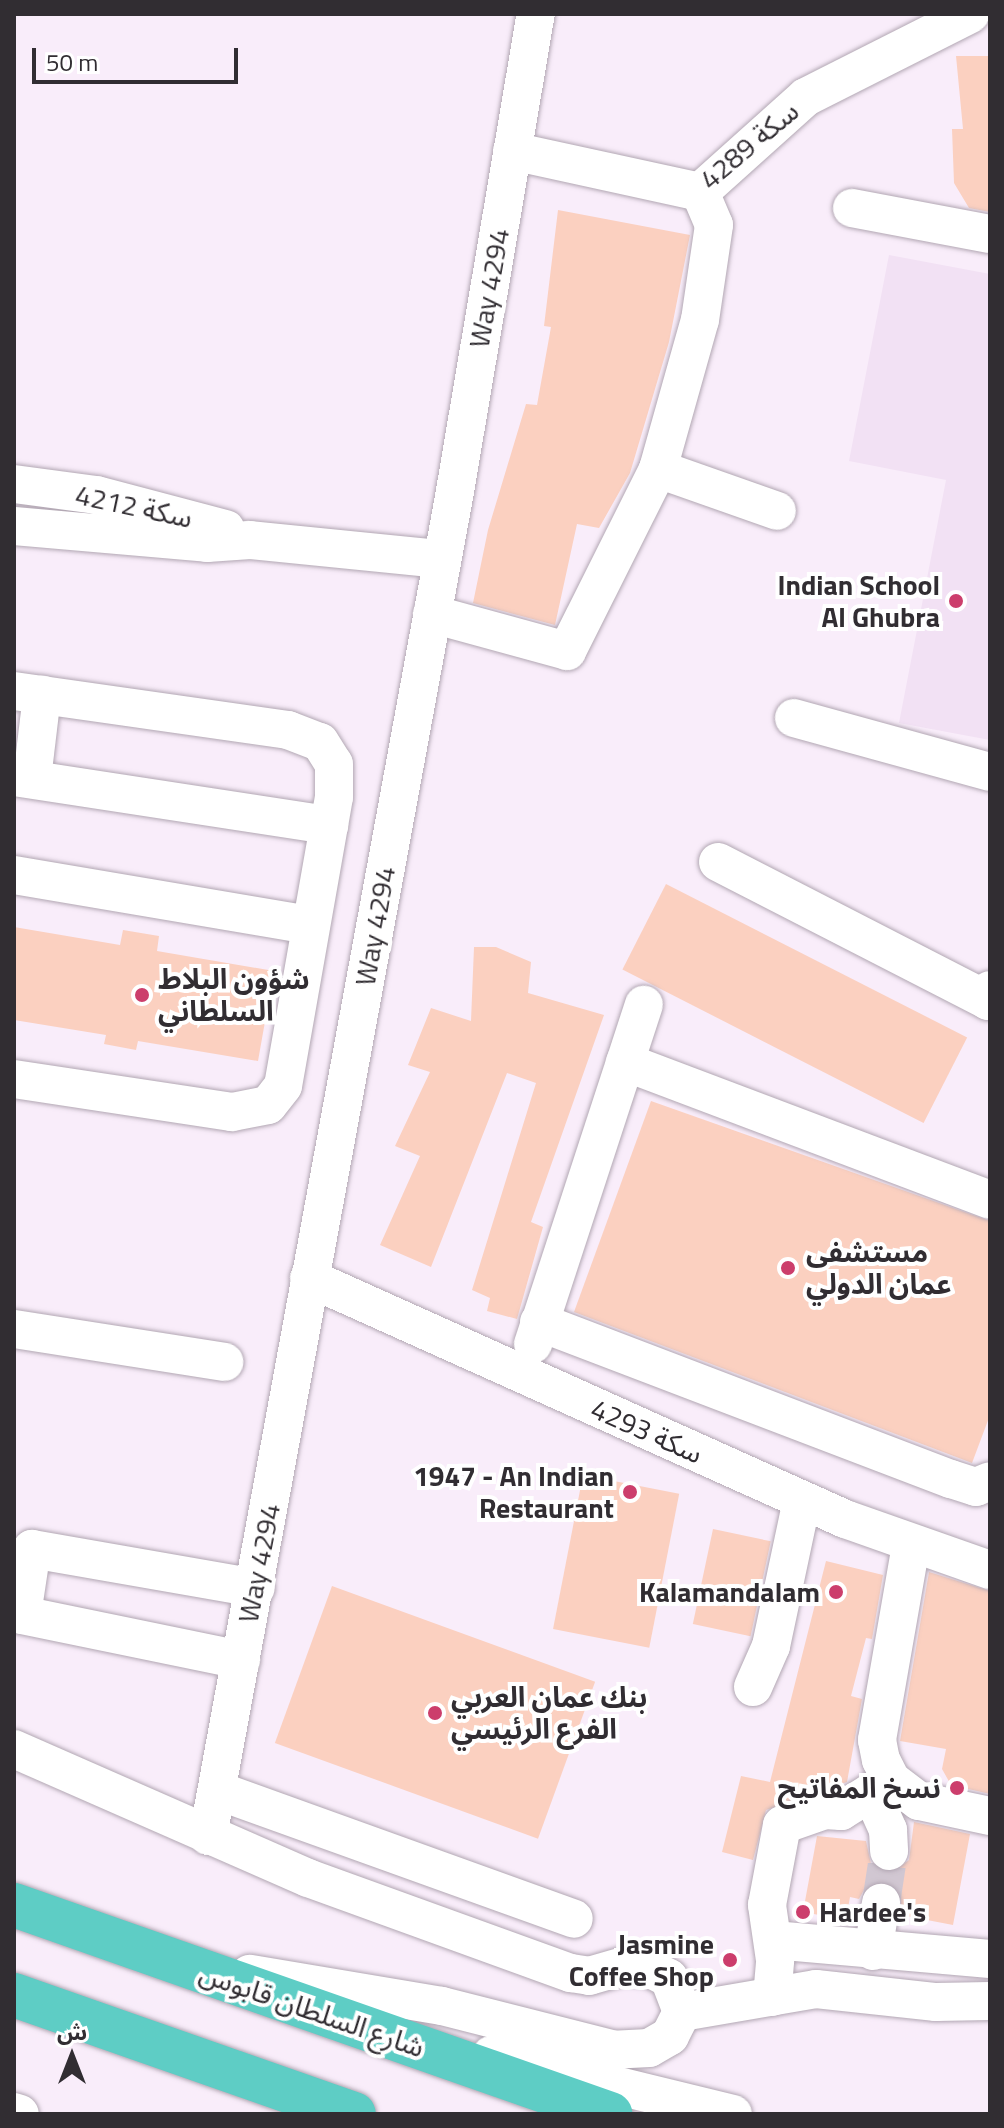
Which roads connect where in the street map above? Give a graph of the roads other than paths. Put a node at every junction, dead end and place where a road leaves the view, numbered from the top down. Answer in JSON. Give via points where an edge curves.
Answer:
{"nodes":[{"id":1,"x":536,"y":14,"type":"edge"},
{"id":2,"x":970,"y":14,"type":"edge"},
{"id":3,"x":512,"y":151,"type":"junction"},
{"id":4,"x":700,"y":192,"type":"junction"},
{"id":5,"x":852,"y":208,"type":"dead end"},
{"id":6,"x":990,"y":234,"type":"edge"},
{"id":7,"x":658,"y":469,"type":"junction"},
{"id":8,"x":14,"y":484,"type":"edge"},
{"id":9,"x":138,"y":506,"type":"junction"},
{"id":10,"x":777,"y":511,"type":"dead end"},
{"id":11,"x":14,"y":526,"type":"edge"},
{"id":12,"x":114,"y":537,"type":"junction"},
{"id":13,"x":250,"y":540,"type":"junction"},
{"id":14,"x":442,"y":559,"type":"junction"},
{"id":15,"x":432,"y":614,"type":"junction"},
{"id":16,"x":28,"y":693,"type":"edge"},
{"id":17,"x":794,"y":718,"type":"dead end"},
{"id":18,"x":990,"y":772,"type":"edge"},
{"id":19,"x":23,"y":778,"type":"edge"},
{"id":20,"x":329,"y":825,"type":"junction"},
{"id":21,"x":718,"y":862,"type":"dead end"},
{"id":22,"x":14,"y":875,"type":"edge"},
{"id":23,"x":311,"y":925,"type":"junction"},
{"id":24,"x":990,"y":990,"type":"edge"},
{"id":25,"x":644,"y":1005,"type":"dead end"},
{"id":26,"x":625,"y":1062,"type":"junction"},
{"id":27,"x":14,"y":1079,"type":"edge"},
{"id":28,"x":990,"y":1200,"type":"edge"},
{"id":29,"x":309,"y":1278,"type":"junction"},
{"id":30,"x":539,"y":1322,"type":"junction"},
{"id":31,"x":14,"y":1329,"type":"edge"},
{"id":32,"x":224,"y":1362,"type":"dead end"},
{"id":33,"x":523,"y":1375,"type":"junction"},
{"id":34,"x":990,"y":1481,"type":"edge"},
{"id":35,"x":802,"y":1500,"type":"junction"},
{"id":36,"x":23,"y":1543,"type":"edge"},
{"id":37,"x":911,"y":1545,"type":"junction"},
{"id":38,"x":990,"y":1570,"type":"edge"},
{"id":39,"x":256,"y":1588,"type":"junction"},
{"id":40,"x":18,"y":1614,"type":"edge"},
{"id":41,"x":241,"y":1660,"type":"junction"},
{"id":42,"x":753,"y":1687,"type":"dead end"},
{"id":43,"x":14,"y":1749,"type":"edge"},
{"id":44,"x":881,"y":1786,"type":"junction"},
{"id":45,"x":219,"y":1791,"type":"junction"},
{"id":46,"x":990,"y":1816,"type":"edge"},
{"id":47,"x":208,"y":1836,"type":"junction"},
{"id":48,"x":889,"y":1851,"type":"tunnel mouth"},
{"id":49,"x":881,"y":1903,"type":"tunnel mouth"},
{"id":50,"x":14,"y":1905,"type":"edge"},
{"id":51,"x":574,"y":1919,"type":"dead end"},
{"id":52,"x":773,"y":1940,"type":"junction"},
{"id":53,"x":873,"y":1951,"type":"junction"},
{"id":54,"x":166,"y":1959,"type":"junction"},
{"id":55,"x":990,"y":1959,"type":"edge"},
{"id":56,"x":14,"y":1995,"type":"edge"},
{"id":57,"x":772,"y":1997,"type":"junction"},
{"id":58,"x":990,"y":2001,"type":"edge"},
{"id":59,"x":682,"y":2012,"type":"junction"},
{"id":60,"x":330,"y":2017,"type":"junction"},
{"id":61,"x":14,"y":2112,"type":"edge"},
{"id":62,"x":20,"y":2114,"type":"edge"},
{"id":63,"x":354,"y":2114,"type":"edge"},
{"id":64,"x":610,"y":2114,"type":"edge"},
{"id":65,"x":733,"y":2114,"type":"edge"}],
"edges":[{"from":1,"to":3,"type":"street","name":"Way 4294"},
{"from":2,"to":4,"type":"street","name":"سكة 4289","via":[[806,97]]},
{"from":3,"to":4,"type":"street","name":"سكة 4289"},
{"from":3,"to":14,"type":"street","name":"Way 4294"},
{"from":4,"to":7,"type":"street","via":[[714,225],[700,320]]},
{"from":5,"to":6,"type":"street"},
{"from":7,"to":10,"type":"street"},
{"from":7,"to":15,"type":"street","via":[[567,651]]},
{"from":8,"to":9,"type":"street","name":"سكة 4212"},
{"from":9,"to":12,"type":"street"},
{"from":9,"to":13,"type":"street","name":"سكة 4212","via":[[212,522]]},
{"from":11,"to":12,"type":"street","name":"سكة 4212"},
{"from":12,"to":13,"type":"street","name":"سكة 4212"},
{"from":13,"to":14,"type":"street","name":"سكة 4212"},
{"from":14,"to":15,"type":"street","name":"Way 4294"},
{"from":15,"to":29,"type":"street","name":"Way 4294"},
{"from":16,"to":19,"type":"street"},
{"from":16,"to":20,"type":"street","via":[[288,730],[320,742],[334,764]]},
{"from":17,"to":18,"type":"street"},
{"from":19,"to":20,"type":"street"},
{"from":20,"to":23,"type":"street"},
{"from":21,"to":24,"type":"street","via":[[988,1001]]},
{"from":22,"to":23,"type":"street"},
{"from":23,"to":27,"type":"street","via":[[283,1086],[268,1105],[232,1112]]},
{"from":25,"to":26,"type":"street"},
{"from":26,"to":28,"type":"street"},
{"from":26,"to":30,"type":"street"},
{"from":29,"to":33,"type":"street","name":"سكة 4293"},
{"from":29,"to":39,"type":"street","name":"Way 4294"},
{"from":30,"to":33,"type":"street"},
{"from":30,"to":34,"type":"street","via":[[951,1479],[976,1487]]},
{"from":31,"to":32,"type":"street"},
{"from":33,"to":35,"type":"street","name":"سكة 4293"},
{"from":35,"to":37,"type":"street","name":"سكة 4293"},
{"from":35,"to":42,"type":"street","via":[[771,1646]]},
{"from":36,"to":39,"type":"street"},
{"from":36,"to":40,"type":"street"},
{"from":37,"to":38,"type":"street","name":"سكة 4293"},
{"from":37,"to":44,"type":"street","via":[[877,1740]]},
{"from":39,"to":41,"type":"street","name":"Way 4294"},
{"from":40,"to":41,"type":"street"},
{"from":41,"to":45,"type":"street","name":"Way 4294"},
{"from":43,"to":47,"type":"street"},
{"from":44,"to":46,"type":"street","via":[[919,1801]]},
{"from":44,"to":48,"type":"street"},
{"from":44,"to":52,"type":"street","via":[[841,1811],[825,1810],[782,1825],[769,1871]]},
{"from":45,"to":47,"type":"street","name":"Way 4294"},
{"from":45,"to":51,"type":"street"},
{"from":47,"to":59,"type":"street","via":[[571,1973],[589,1976],[624,1966],[649,1968],[669,1978]]},
{"from":49,"to":53,"type":"street"},
{"from":50,"to":54,"type":"highway","name":"شارع السلطان قابوس"},
{"from":52,"to":53,"type":"street"},
{"from":52,"to":57,"type":"street"},
{"from":53,"to":55,"type":"street"},
{"from":54,"to":59,"type":"street","via":[[442,2006],[615,2050],[660,2042],[670,2036]]},
{"from":54,"to":60,"type":"highway","name":"شارع السلطان قابوس"},
{"from":56,"to":63,"type":"highway"},
{"from":57,"to":58,"type":"street","via":[[816,1989],[936,2002]]},
{"from":57,"to":59,"type":"street"},
{"from":60,"to":64,"type":"highway","name":"شارع السلطان قابوس"},
{"from":60,"to":65,"type":"street"},
{"from":61,"to":62,"type":"street"}]}
